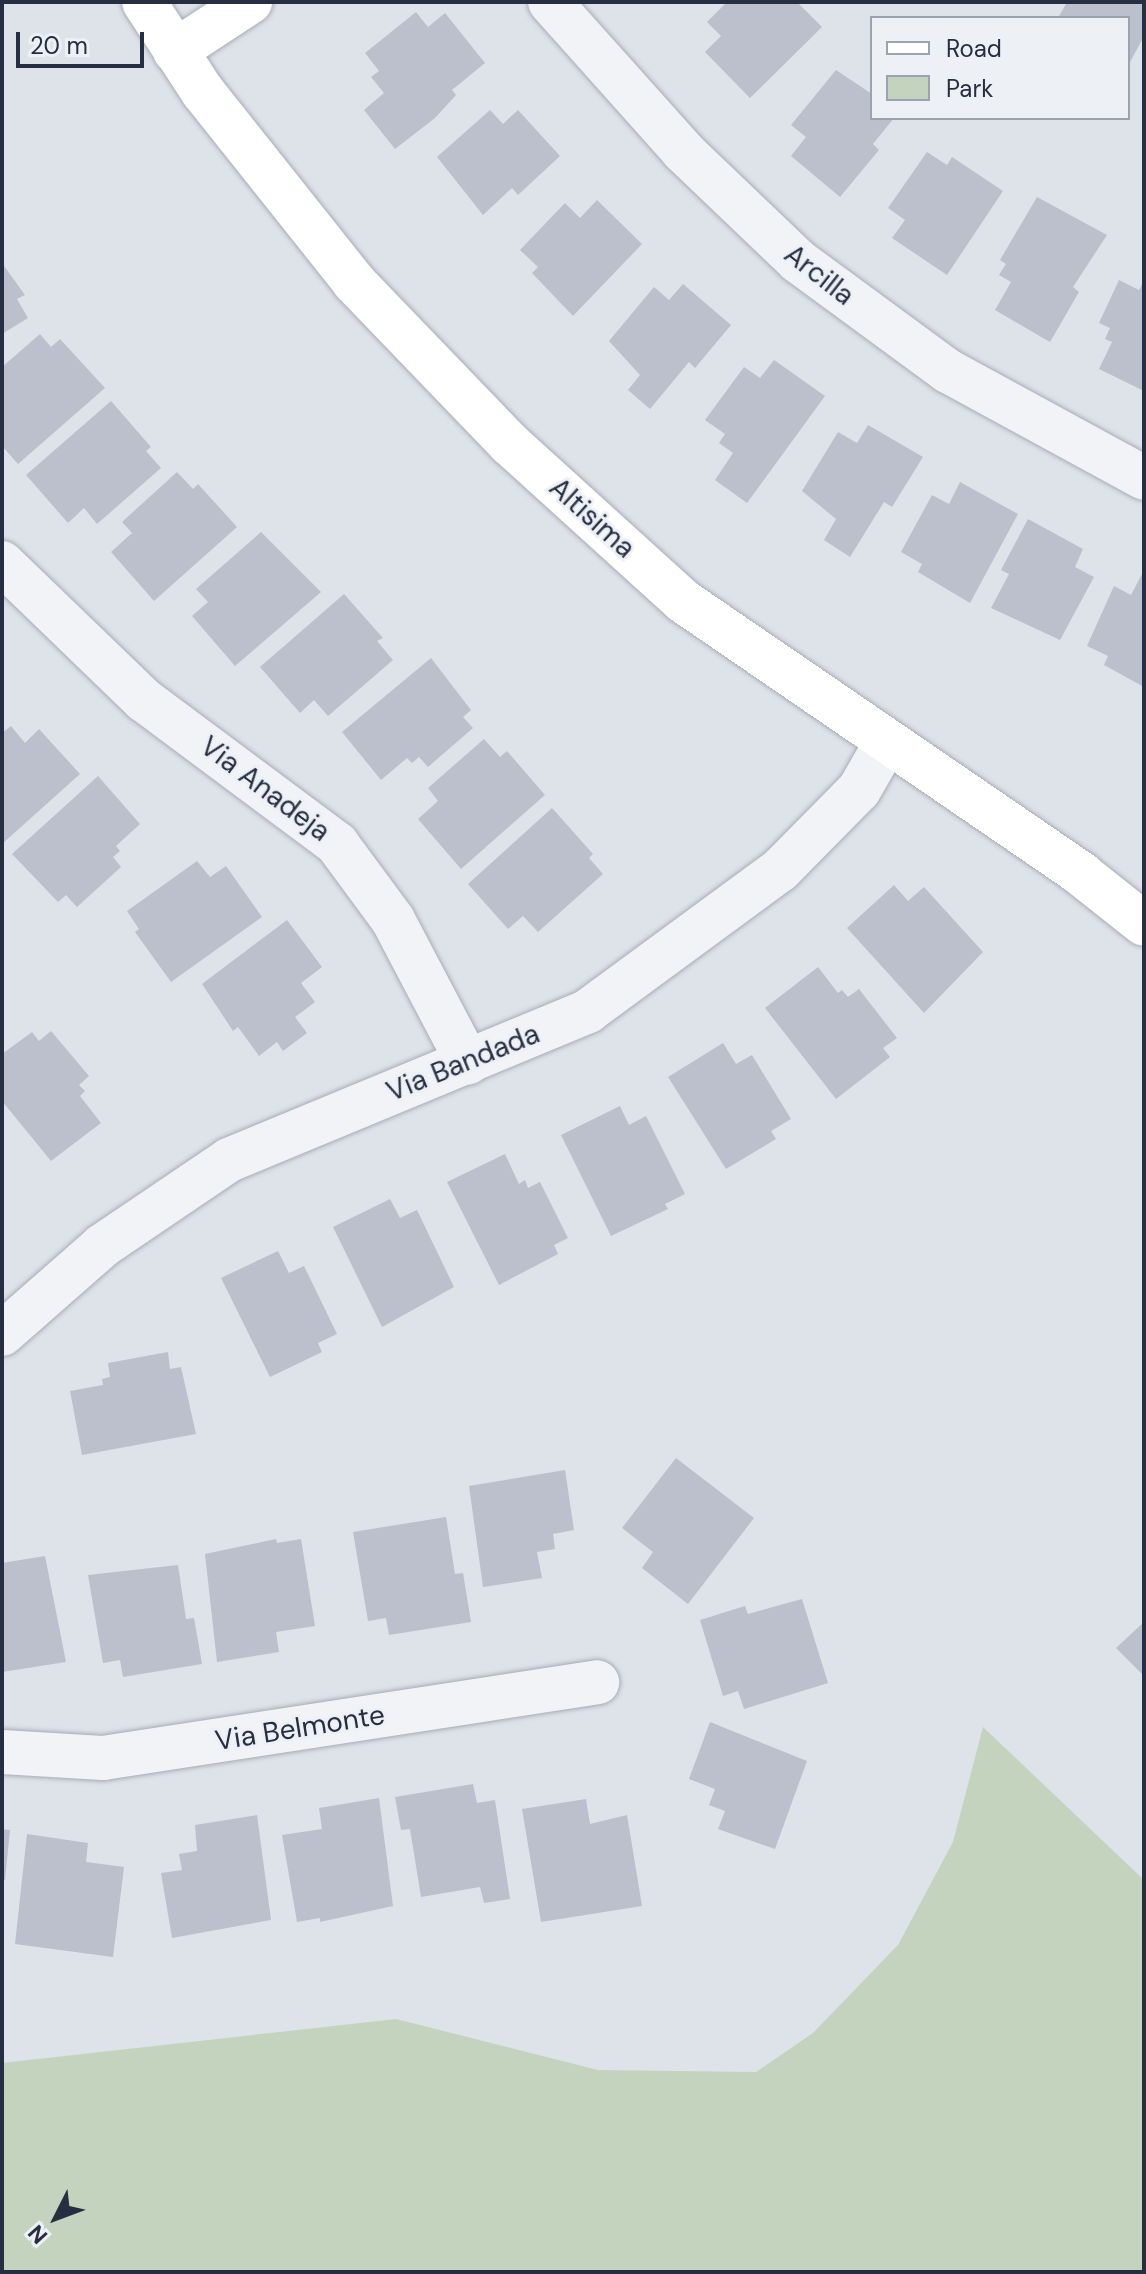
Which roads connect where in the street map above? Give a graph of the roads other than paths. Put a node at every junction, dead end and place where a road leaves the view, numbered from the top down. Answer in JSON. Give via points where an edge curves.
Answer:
{"nodes":[{"id":1,"x":144,"y":2,"type":"edge"},
{"id":2,"x":250,"y":2,"type":"edge"},
{"id":3,"x":550,"y":2,"type":"edge"},
{"id":4,"x":175,"y":51,"type":"junction"},
{"id":5,"x":1144,"y":478,"type":"edge"},
{"id":6,"x":2,"y":563,"type":"edge"},
{"id":7,"x":886,"y":743,"type":"junction"},
{"id":8,"x":1144,"y":924,"type":"edge"},
{"id":9,"x":468,"y":1063,"type":"junction"},
{"id":10,"x":2,"y":1334,"type":"edge"},
{"id":11,"x":597,"y":1682,"type":"dead end"},
{"id":12,"x":2,"y":1752,"type":"edge"}],
"edges":[{"from":1,"to":4,"type":"street","name":"Altisima"},
{"from":2,"to":4,"type":"street"},
{"from":3,"to":5,"type":"street","name":"Arcilla","via":[[683,151],[798,261],[948,371]]},
{"from":4,"to":7,"type":"street","name":"Altisima","via":[[354,282],[510,444],[683,601]]},
{"from":6,"to":9,"type":"street","name":"Via Anadeja","via":[[144,700],[337,844],[393,920]]},
{"from":7,"to":8,"type":"street","name":"Altisima","via":[[1081,874]]},
{"from":7,"to":9,"type":"street","name":"Via Bandada","via":[[859,790],[780,870],[588,1011]]},
{"from":9,"to":10,"type":"street","name":"Via Bandada","via":[[229,1160],[102,1246]]},
{"from":11,"to":12,"type":"street","name":"Via Belmonte","via":[[103,1758]]}]}
